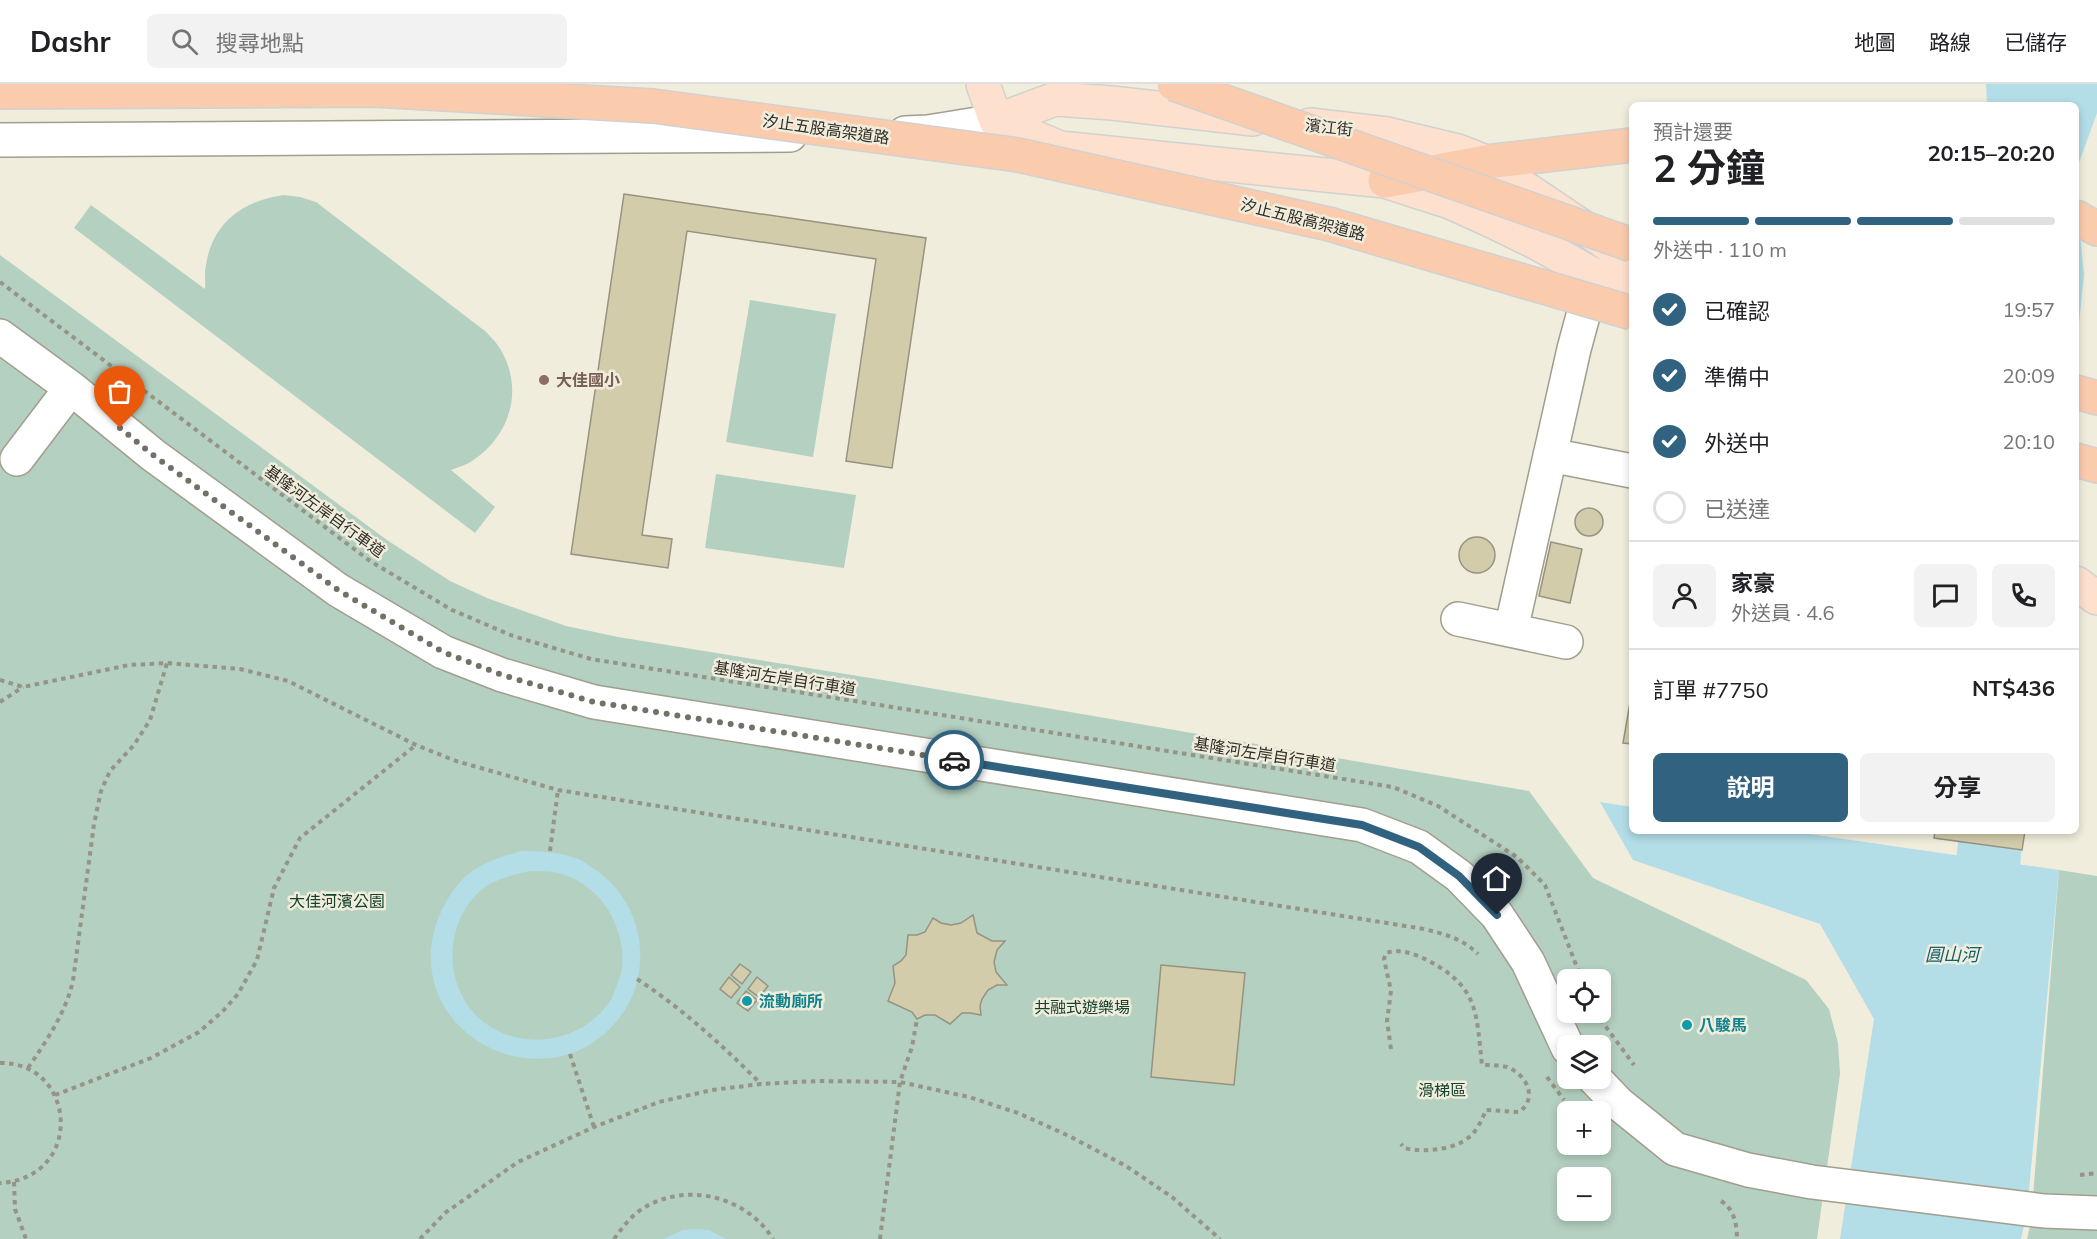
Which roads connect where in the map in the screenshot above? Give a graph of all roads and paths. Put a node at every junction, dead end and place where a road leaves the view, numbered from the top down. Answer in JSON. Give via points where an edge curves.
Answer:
{"nodes":[{"id":1,"x":983,"y":84,"type":"edge"},
{"id":2,"x":1174,"y":84,"type":"edge"},
{"id":3,"x":0,"y":92,"type":"edge"},
{"id":4,"x":996,"y":121,"type":"junction"},
{"id":5,"x":0,"y":140,"type":"edge"},
{"id":6,"x":1629,"y":145,"type":"edge"},
{"id":7,"x":1486,"y":162,"type":"junction"},
{"id":8,"x":1385,"y":181,"type":"junction"},
{"id":9,"x":2079,"y":219,"type":"edge"},
{"id":10,"x":2097,"y":229,"type":"edge"},
{"id":11,"x":1629,"y":244,"type":"edge"},
{"id":12,"x":1629,"y":261,"type":"edge"},
{"id":13,"x":1594,"y":275,"type":"junction"},
{"id":14,"x":0,"y":282,"type":"edge"},
{"id":15,"x":1629,"y":295,"type":"edge"},
{"id":16,"x":1629,"y":312,"type":"edge"},
{"id":17,"x":0,"y":336,"type":"edge"},
{"id":18,"x":70,"y":388,"type":"junction"},
{"id":19,"x":2079,"y":393,"type":"edge"},
{"id":20,"x":2097,"y":398,"type":"edge"},
{"id":21,"x":1550,"y":455,"type":"junction"},
{"id":22,"x":17,"y":459,"type":"dead end"},
{"id":23,"x":2079,"y":461,"type":"edge"},
{"id":24,"x":2097,"y":466,"type":"edge"},
{"id":25,"x":1629,"y":470,"type":"edge"},
{"id":26,"x":2079,"y":585,"type":"edge"},
{"id":27,"x":2097,"y":598,"type":"edge"},
{"id":28,"x":1458,"y":619,"type":"dead end"},
{"id":29,"x":1511,"y":630,"type":"junction"},
{"id":30,"x":1566,"y":642,"type":"dead end"},
{"id":31,"x":167,"y":663,"type":"junction"},
{"id":32,"x":0,"y":680,"type":"edge"},
{"id":33,"x":24,"y":687,"type":"junction"},
{"id":34,"x":0,"y":702,"type":"edge"},
{"id":35,"x":416,"y":745,"type":"junction"},
{"id":36,"x":558,"y":790,"type":"junction"},
{"id":37,"x":550,"y":851,"type":"dead end"},
{"id":38,"x":1482,"y":957,"type":"dead end"},
{"id":39,"x":1578,"y":969,"type":"edge"},
{"id":40,"x":637,"y":980,"type":"dead end"},
{"id":41,"x":917,"y":1019,"type":"dead end"},
{"id":42,"x":1601,"y":1023,"type":"edge"},
{"id":43,"x":1562,"y":1035,"type":"edge"},
{"id":44,"x":1391,"y":1048,"type":"dead end"},
{"id":45,"x":570,"y":1054,"type":"dead end"},
{"id":46,"x":0,"y":1063,"type":"edge"},
{"id":47,"x":28,"y":1068,"type":"junction"},
{"id":48,"x":1541,"y":1069,"type":"dead end"},
{"id":49,"x":1641,"y":1074,"type":"dead end"},
{"id":50,"x":900,"y":1082,"type":"junction"},
{"id":51,"x":761,"y":1084,"type":"junction"},
{"id":52,"x":1605,"y":1089,"type":"edge"},
{"id":53,"x":54,"y":1095,"type":"junction"},
{"id":54,"x":1566,"y":1101,"type":"edge"},
{"id":55,"x":594,"y":1127,"type":"junction"},
{"id":56,"x":1401,"y":1144,"type":"dead end"},
{"id":57,"x":14,"y":1182,"type":"junction"},
{"id":58,"x":0,"y":1183,"type":"edge"},
{"id":59,"x":2097,"y":1213,"type":"edge"},
{"id":60,"x":26,"y":1239,"type":"edge"},
{"id":61,"x":420,"y":1239,"type":"edge"},
{"id":62,"x":614,"y":1239,"type":"edge"},
{"id":63,"x":773,"y":1239,"type":"edge"},
{"id":64,"x":880,"y":1239,"type":"edge"},
{"id":65,"x":1220,"y":1239,"type":"edge"}],
"edges":[{"from":1,"to":4,"type":"main road"},
{"from":2,"to":11,"type":"highway","bridge":true},
{"from":3,"to":16,"type":"highway","name":"汐止五股高架道路","bridge":true,"via":[[373,90],[653,106],[1006,154],[1329,224]]},
{"from":4,"to":5,"type":"street","via":[[928,132],[863,134]]},
{"from":4,"to":7,"type":"main road","name":"濱江街","via":[[1055,99],[1112,103],[1387,134]]},
{"from":4,"to":8,"type":"main road","via":[[1060,148]]},
{"from":6,"to":7,"type":"highway"},
{"from":7,"to":8,"type":"highway"},
{"from":7,"to":12,"type":"main road","name":"濱江街"},
{"from":8,"to":13,"type":"main road","via":[[1450,202]]},
{"from":9,"to":10,"type":"highway"},
{"from":13,"to":15,"type":"main road"},
{"from":13,"to":21,"type":"street"},
{"from":14,"to":39,"type":"path","name":"基隆河左岸自行車道","via":[[370,561],[452,610],[513,636],[591,659],[1393,787],[1438,806],[1517,857],[1545,885]]},
{"from":17,"to":18,"type":"street"},
{"from":18,"to":22,"type":"street"},
{"from":18,"to":43,"type":"street","via":[[153,455],[338,590],[443,652],[502,675],[594,702],[1362,825],[1419,847],[1459,876],[1497,915],[1528,962]]},
{"from":19,"to":20,"type":"highway"},
{"from":21,"to":25,"type":"street"},
{"from":21,"to":29,"type":"street"},
{"from":23,"to":24,"type":"highway"},
{"from":26,"to":27,"type":"main road"},
{"from":28,"to":29,"type":"street"},
{"from":29,"to":30,"type":"street"},
{"from":31,"to":33,"type":"path","via":[[129,665]]},
{"from":31,"to":35,"type":"path","via":[[240,669],[288,681]]},
{"from":31,"to":47,"type":"path","via":[[150,720],[110,771],[101,791],[74,981],[59,1019]]},
{"from":32,"to":33,"type":"path"},
{"from":33,"to":34,"type":"path"},
{"from":35,"to":36,"type":"path","via":[[456,761]]},
{"from":35,"to":53,"type":"path","via":[[300,838],[274,888],[256,960],[238,994],[223,1011],[199,1032],[151,1058]]},
{"from":36,"to":37,"type":"path"},
{"from":36,"to":38,"type":"path","via":[[1425,929],[1447,934]]},
{"from":40,"to":51,"type":"path","via":[[724,1047]]},
{"from":41,"to":50,"type":"path"},
{"from":42,"to":49,"type":"path"},
{"from":44,"to":56,"type":"path","via":[[1387,1021],[1391,991],[1383,959],[1386,953],[1401,951],[1431,962],[1465,987],[1476,1014],[1482,1065],[1514,1071],[1526,1083],[1530,1095],[1519,1112],[1486,1110],[1475,1132],[1451,1146],[1412,1150]]},
{"from":45,"to":55,"type":"path"},
{"from":46,"to":47,"type":"path"},
{"from":47,"to":53,"type":"path"},
{"from":48,"to":54,"type":"path"},
{"from":50,"to":51,"type":"path"},
{"from":50,"to":64,"type":"path"},
{"from":50,"to":65,"type":"path","via":[[1018,1113],[1070,1136],[1172,1197]]},
{"from":51,"to":55,"type":"path","via":[[659,1102]]},
{"from":52,"to":59,"type":"street","via":[[1675,1149],[1748,1170],[1812,1182],[2044,1211]]},
{"from":53,"to":57,"type":"path","via":[[61,1113],[56,1149],[45,1165]]},
{"from":55,"to":61,"type":"path","via":[[518,1162],[446,1213]]},
{"from":57,"to":58,"type":"path"},
{"from":57,"to":60,"type":"path","via":[[15,1209]]},
{"from":62,"to":63,"type":"path","via":[[642,1209],[664,1198],[693,1195],[721,1198],[747,1210]]}]}
